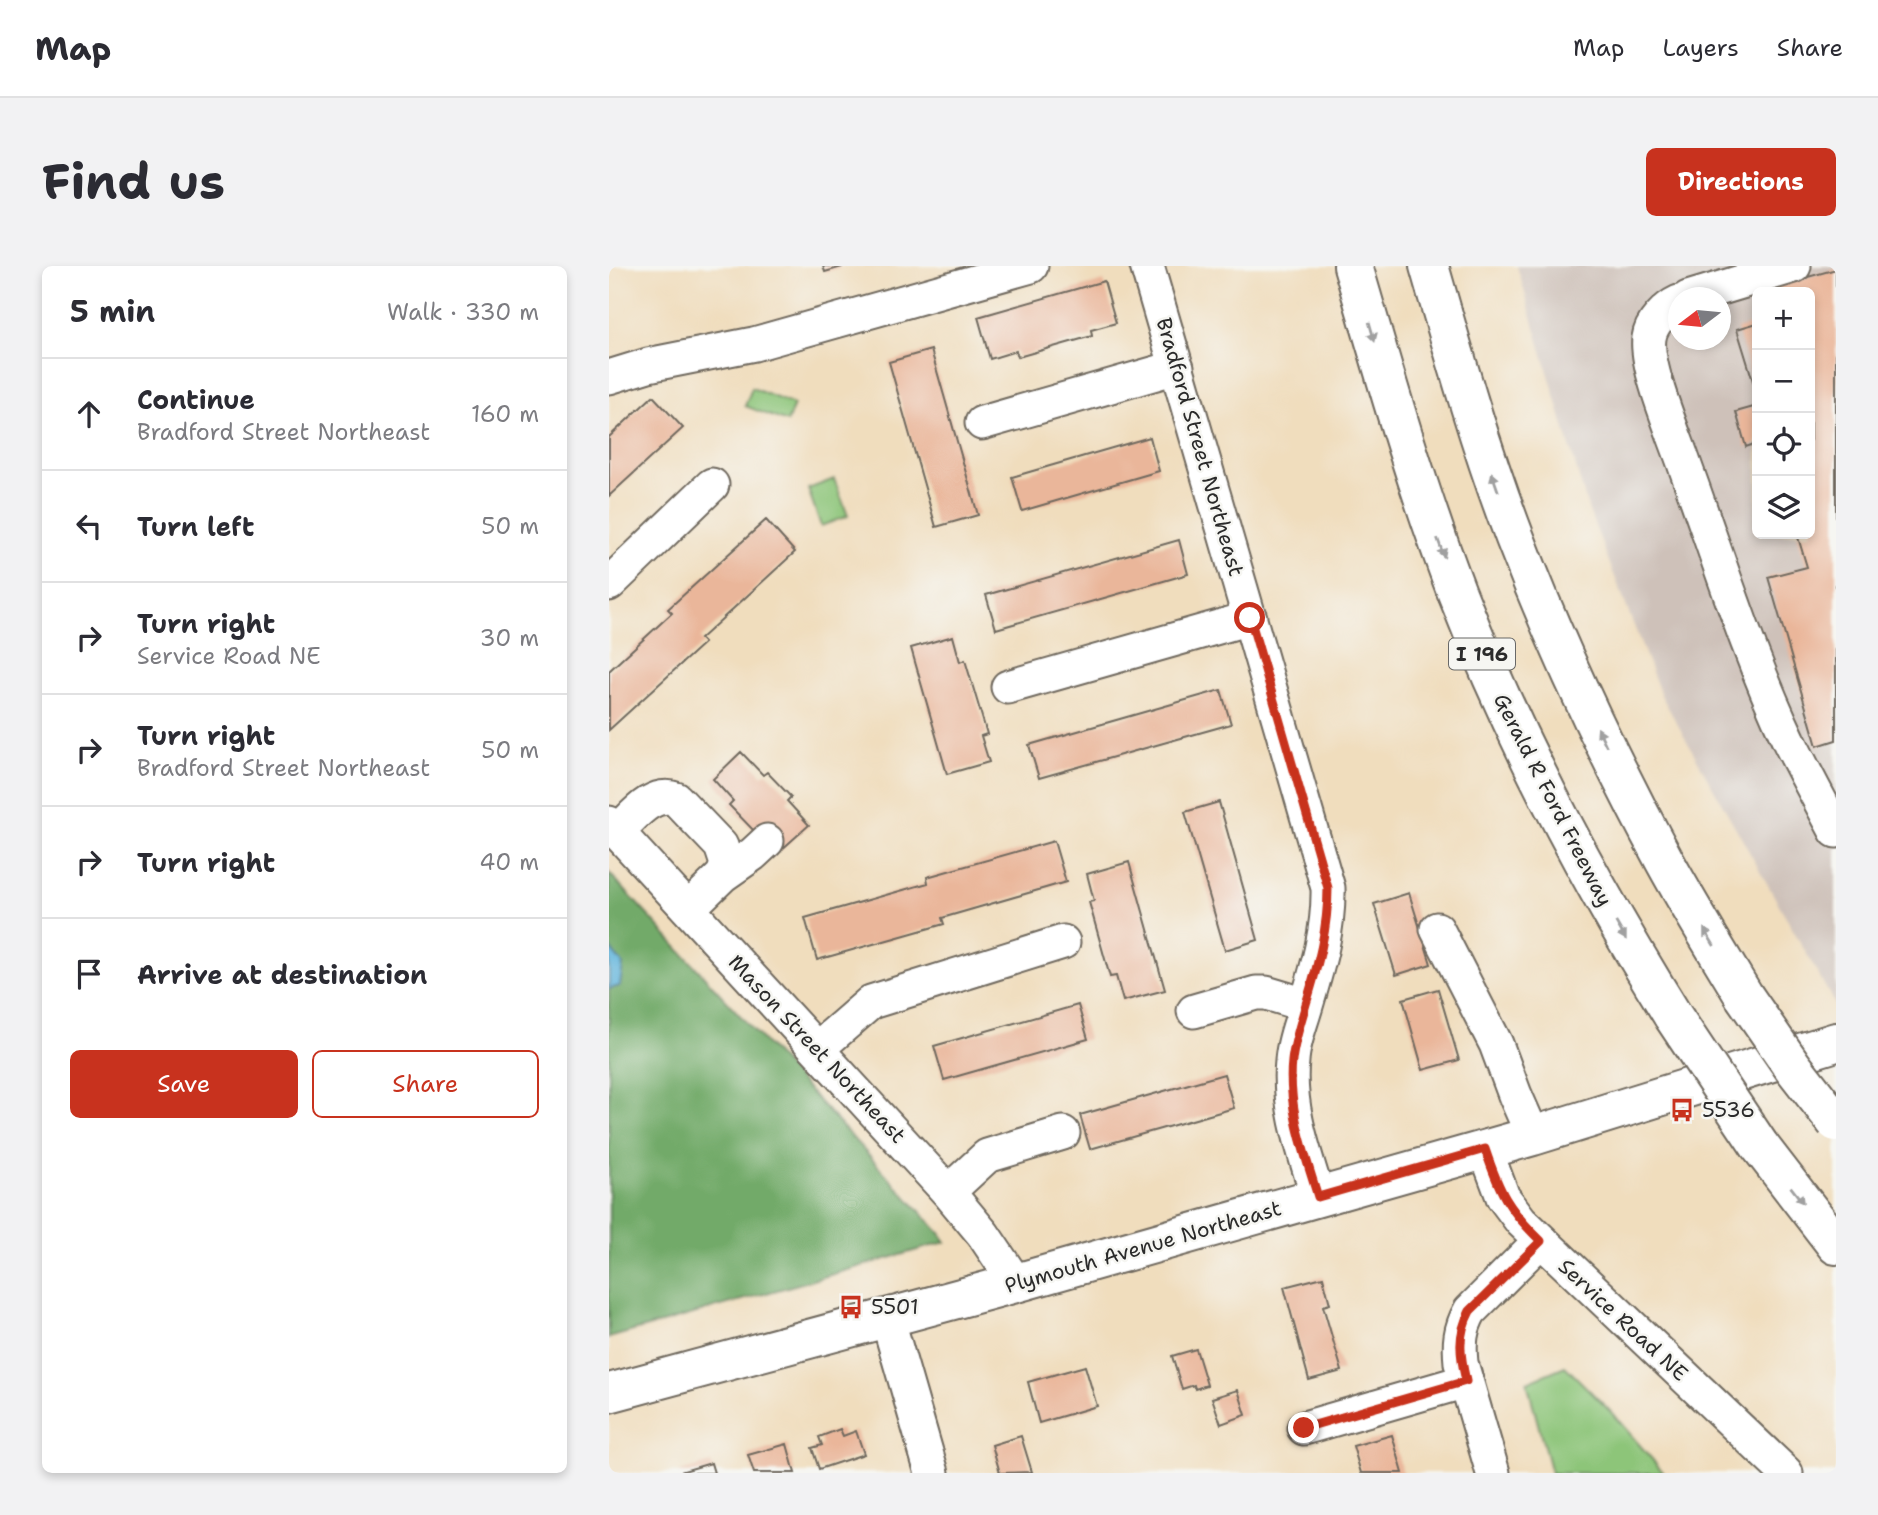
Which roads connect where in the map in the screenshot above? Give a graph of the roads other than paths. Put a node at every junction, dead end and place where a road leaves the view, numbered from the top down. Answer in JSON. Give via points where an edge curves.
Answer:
{"nodes":[{"id":1,"x":1031,"y":266,"type":"edge"},
{"id":2,"x":1147,"y":266,"type":"edge"},
{"id":3,"x":1353,"y":266,"type":"edge"},
{"id":4,"x":1429,"y":266,"type":"edge"},
{"id":5,"x":1794,"y":266,"type":"edge"},
{"id":6,"x":1724,"y":287,"type":"edge"},
{"id":7,"x":1668,"y":309,"type":"edge"},
{"id":8,"x":1177,"y":367,"type":"junction"},
{"id":9,"x":609,"y":377,"type":"edge"},
{"id":10,"x":982,"y":423,"type":"dead end"},
{"id":11,"x":712,"y":485,"type":"dead end"},
{"id":12,"x":609,"y":584,"type":"edge"},
{"id":13,"x":1250,"y":618,"type":"junction"},
{"id":14,"x":1009,"y":687,"type":"dead end"},
{"id":15,"x":613,"y":827,"type":"edge"},
{"id":16,"x":1836,"y":831,"type":"edge"},
{"id":17,"x":767,"y":841,"type":"dead end"},
{"id":18,"x":723,"y":875,"type":"junction"},
{"id":19,"x":688,"y":909,"type":"junction"},
{"id":20,"x":1437,"y":929,"type":"dead end"},
{"id":21,"x":1063,"y":942,"type":"dead end"},
{"id":22,"x":1306,"y":1005,"type":"junction"},
{"id":23,"x":1194,"y":1011,"type":"dead end"},
{"id":24,"x":1836,"y":1042,"type":"edge"},
{"id":25,"x":818,"y":1048,"type":"junction"},
{"id":26,"x":1836,"y":1123,"type":"edge"},
{"id":27,"x":1063,"y":1133,"type":"dead end"},
{"id":28,"x":1533,"y":1136,"type":"junction"},
{"id":29,"x":1485,"y":1149,"type":"junction"},
{"id":30,"x":949,"y":1192,"type":"junction"},
{"id":31,"x":1318,"y":1197,"type":"junction"},
{"id":32,"x":1541,"y":1241,"type":"junction"},
{"id":33,"x":1836,"y":1245,"type":"edge"},
{"id":34,"x":1016,"y":1283,"type":"junction"},
{"id":35,"x":887,"y":1317,"type":"junction"},
{"id":36,"x":1466,"y":1381,"type":"junction"},
{"id":37,"x":609,"y":1393,"type":"edge"},
{"id":38,"x":1304,"y":1428,"type":"dead end"},
{"id":39,"x":932,"y":1473,"type":"edge"},
{"id":40,"x":1493,"y":1473,"type":"edge"},
{"id":41,"x":1786,"y":1473,"type":"edge"}],
"edges":[{"from":1,"to":9,"type":"street","via":[[754,344]]},
{"from":2,"to":8,"type":"street","name":"Bradford Street Northeast"},
{"from":3,"to":33,"type":"main road","name":"Gerald R Ford Freeway","number":"I 196","one_way":true,"bridge":true,"via":[[1422,495],[1483,656],[1559,820],[1672,1016],[1759,1145]]},
{"from":26,"to":4,"type":"main road","one_way":true,"bridge":true,"via":[[1744,996],[1623,783],[1515,539]]},
{"from":5,"to":6,"type":"street"},
{"from":7,"to":16,"type":"street","via":[[1649,336],[1660,396],[1747,638],[1789,740]]},
{"from":8,"to":10,"type":"street"},
{"from":8,"to":13,"type":"street","name":"Bradford Street Northeast"},
{"from":11,"to":12,"type":"street"},
{"from":13,"to":14,"type":"street"},
{"from":13,"to":22,"type":"street","name":"Bradford Street Northeast","via":[[1328,888],[1327,923]]},
{"from":15,"to":18,"type":"street","via":[[651,802],[676,799],[721,846],[727,864]]},
{"from":15,"to":19,"type":"street","name":"Mason Street Northeast"},
{"from":17,"to":18,"type":"street"},
{"from":18,"to":19,"type":"street"},
{"from":19,"to":25,"type":"street","name":"Mason Street Northeast"},
{"from":20,"to":28,"type":"street","via":[[1496,1044]]},
{"from":21,"to":25,"type":"street","via":[[870,1002]]},
{"from":22,"to":23,"type":"street","via":[[1257,993]]},
{"from":22,"to":31,"type":"street","name":"Bradford Street Northeast","via":[[1292,1059],[1291,1083],[1298,1128]]},
{"from":24,"to":28,"type":"main road","name":"Plymouth Avenue Northeast"},
{"from":25,"to":30,"type":"street","name":"Mason Street Northeast"},
{"from":27,"to":30,"type":"street","via":[[987,1156]]},
{"from":28,"to":29,"type":"main road","name":"Plymouth Avenue Northeast"},
{"from":29,"to":31,"type":"main road","name":"Plymouth Avenue Northeast"},
{"from":29,"to":32,"type":"street","name":"Service Road NE","via":[[1503,1197]]},
{"from":30,"to":34,"type":"street","name":"Mason Street Northeast"},
{"from":31,"to":34,"type":"main road","name":"Plymouth Avenue Northeast"},
{"from":32,"to":36,"type":"street","via":[[1466,1318],[1459,1345]]},
{"from":32,"to":41,"type":"street","name":"Service Road NE"},
{"from":34,"to":35,"type":"main road","name":"Plymouth Avenue Northeast"},
{"from":35,"to":37,"type":"main road","name":"Plymouth Avenue Northeast"},
{"from":35,"to":39,"type":"street"},
{"from":36,"to":38,"type":"street"},
{"from":36,"to":40,"type":"street"}]}
